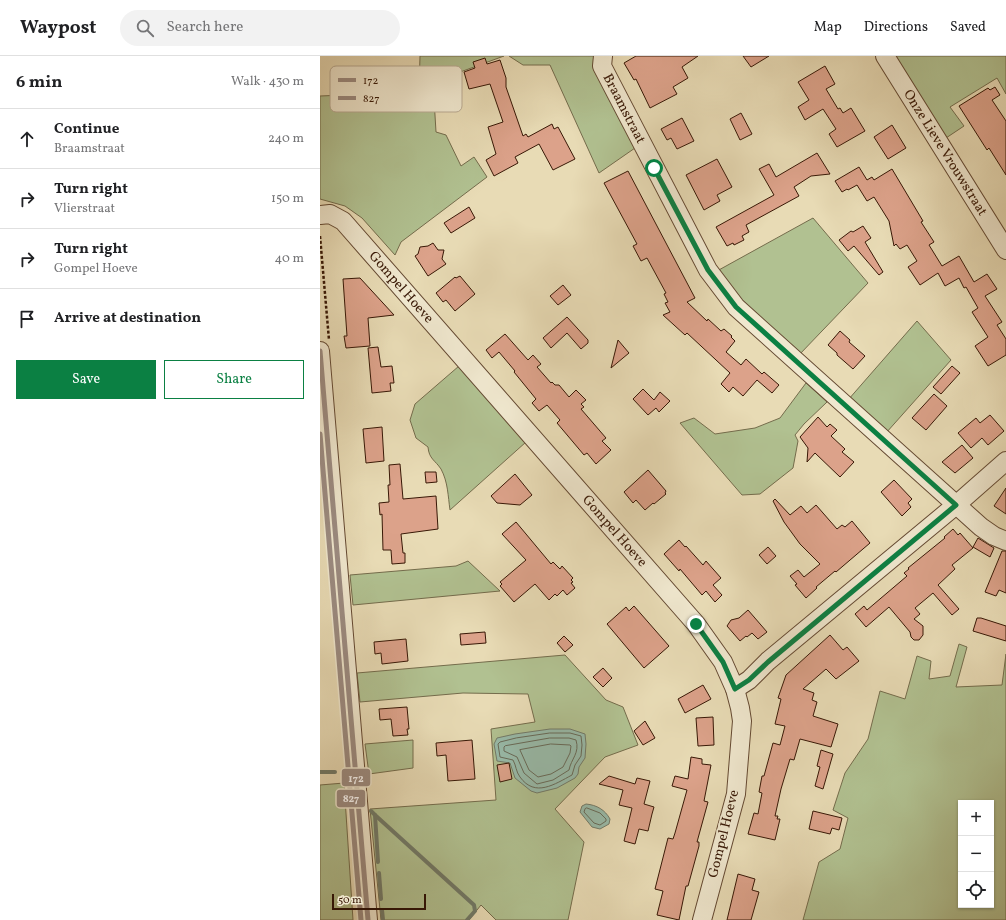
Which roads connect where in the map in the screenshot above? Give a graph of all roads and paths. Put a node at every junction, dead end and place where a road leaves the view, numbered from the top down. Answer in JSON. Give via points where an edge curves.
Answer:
{"nodes":[{"id":1,"x":603,"y":56,"type":"edge"},
{"id":2,"x":885,"y":56,"type":"edge"},
{"id":3,"x":320,"y":215,"type":"edge"},
{"id":4,"x":1006,"y":250,"type":"edge"},
{"id":5,"x":320,"y":351,"type":"edge"},
{"id":6,"x":1006,"y":461,"type":"edge"},
{"id":7,"x":956,"y":505,"type":"junction"},
{"id":8,"x":1006,"y":541,"type":"edge"},
{"id":9,"x":735,"y":689,"type":"junction"},
{"id":10,"x":368,"y":920,"type":"edge"},
{"id":11,"x":702,"y":920,"type":"edge"}],
"edges":[{"from":1,"to":7,"type":"street","name":"Braamstraat","via":[[602,66],[708,270],[736,307]]},
{"from":2,"to":4,"type":"street","name":"Onze Lieve Vrouwstraat"},
{"from":3,"to":9,"type":"street","name":"Gompel Hoeve","via":[[330,214],[343,221],[691,618],[723,662]]},
{"from":5,"to":10,"type":"street"},
{"from":6,"to":7,"type":"street"},
{"from":7,"to":8,"type":"street","name":"Braamstraat","via":[[981,527]]},
{"from":7,"to":9,"type":"street","via":[[749,680]]},
{"from":9,"to":11,"type":"street","name":"Gompel Hoeve","via":[[742,722],[736,794]]}]}
